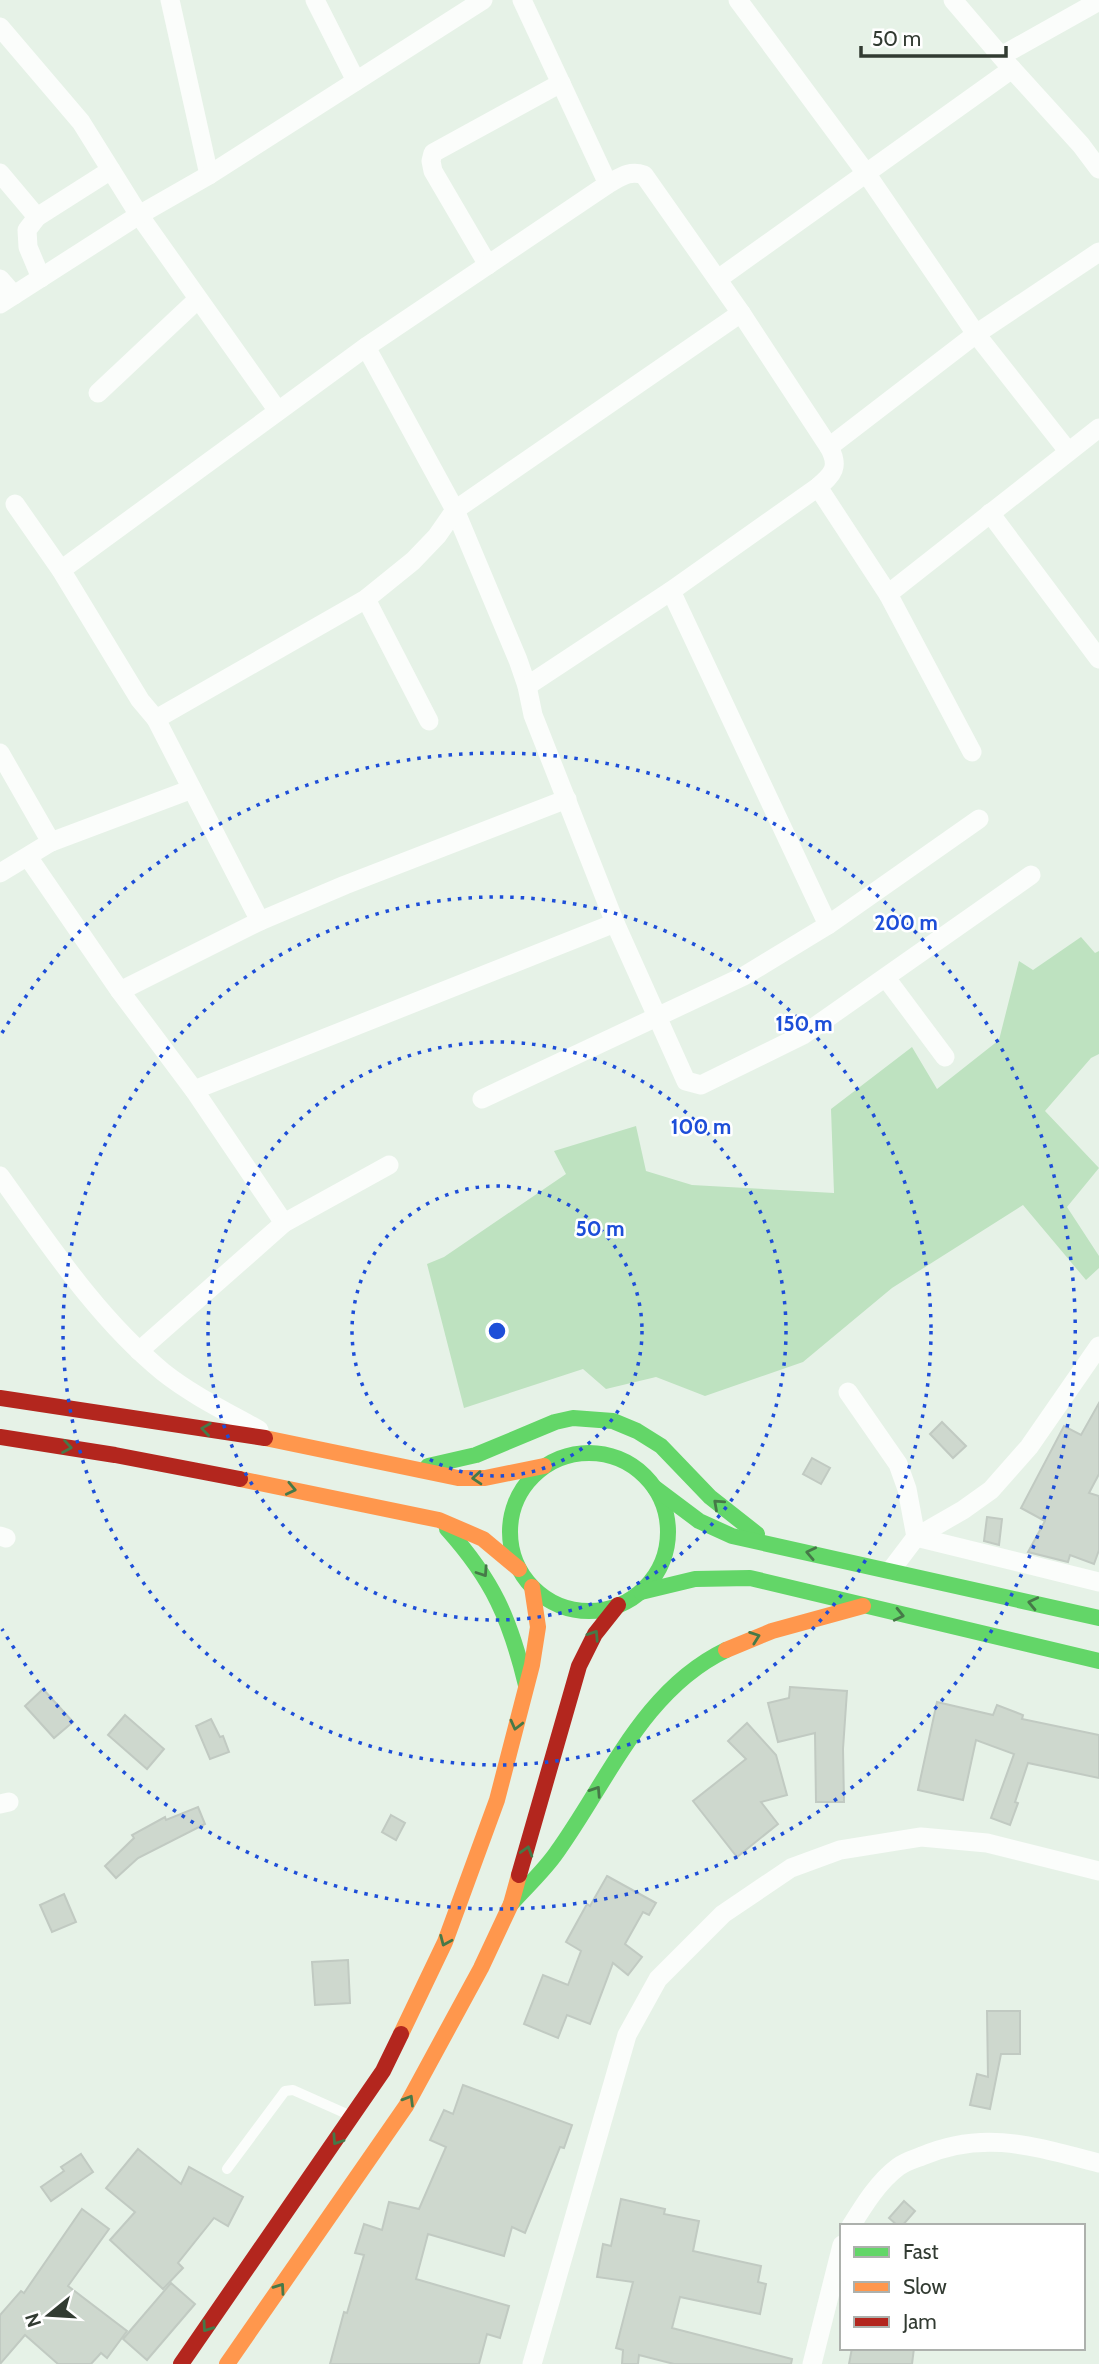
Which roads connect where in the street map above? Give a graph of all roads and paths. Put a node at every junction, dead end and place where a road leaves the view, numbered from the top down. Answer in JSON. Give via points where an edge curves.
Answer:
{"nodes":[{"id":1,"x":170,"y":0,"type":"edge"},
{"id":2,"x":315,"y":0,"type":"edge"},
{"id":3,"x":522,"y":0,"type":"edge"},
{"id":4,"x":738,"y":0,"type":"edge"},
{"id":5,"x":953,"y":0,"type":"edge"},
{"id":6,"x":1099,"y":1,"type":"edge"},
{"id":7,"x":477,"y":2,"type":"edge"},
{"id":8,"x":0,"y":27,"type":"edge"},
{"id":9,"x":1006,"y":62,"type":"junction"},
{"id":10,"x":356,"y":81,"type":"junction"},
{"id":11,"x":561,"y":83,"type":"junction"},
{"id":12,"x":1099,"y":169,"type":"edge"},
{"id":13,"x":111,"y":170,"type":"junction"},
{"id":14,"x":0,"y":173,"type":"edge"},
{"id":15,"x":866,"y":173,"type":"junction"},
{"id":16,"x":209,"y":175,"type":"junction"},
{"id":17,"x":608,"y":184,"type":"junction"},
{"id":18,"x":139,"y":215,"type":"junction"},
{"id":19,"x":37,"y":217,"type":"junction"},
{"id":20,"x":1099,"y":252,"type":"edge"},
{"id":21,"x":488,"y":265,"type":"junction"},
{"id":22,"x":41,"y":278,"type":"junction"},
{"id":23,"x":0,"y":279,"type":"edge"},
{"id":24,"x":718,"y":279,"type":"junction"},
{"id":25,"x":7,"y":299,"type":"edge"},
{"id":26,"x":197,"y":300,"type":"junction"},
{"id":27,"x":741,"y":313,"type":"junction"},
{"id":28,"x":976,"y":334,"type":"junction"},
{"id":29,"x":366,"y":346,"type":"junction"},
{"id":30,"x":98,"y":393,"type":"dead end"},
{"id":31,"x":278,"y":411,"type":"junction"},
{"id":32,"x":1099,"y":428,"type":"edge"},
{"id":33,"x":829,"y":447,"type":"junction"},
{"id":34,"x":1068,"y":451,"type":"junction"},
{"id":35,"x":818,"y":487,"type":"junction"},
{"id":36,"x":15,"y":504,"type":"dead end"},
{"id":37,"x":455,"y":510,"type":"junction"},
{"id":38,"x":990,"y":513,"type":"junction"},
{"id":39,"x":61,"y":570,"type":"junction"},
{"id":40,"x":671,"y":591,"type":"junction"},
{"id":41,"x":888,"y":594,"type":"junction"},
{"id":42,"x":366,"y":599,"type":"junction"},
{"id":43,"x":1099,"y":659,"type":"edge"},
{"id":44,"x":527,"y":686,"type":"junction"},
{"id":45,"x":156,"y":719,"type":"junction"},
{"id":46,"x":429,"y":721,"type":"dead end"},
{"id":47,"x":972,"y":752,"type":"dead end"},
{"id":48,"x":0,"y":753,"type":"edge"},
{"id":49,"x":192,"y":789,"type":"junction"},
{"id":50,"x":567,"y":799,"type":"junction"},
{"id":51,"x":979,"y":819,"type":"dead end"},
{"id":52,"x":51,"y":842,"type":"junction"},
{"id":53,"x":28,"y":856,"type":"junction"},
{"id":54,"x":0,"y":873,"type":"edge"},
{"id":55,"x":1031,"y":875,"type":"dead end"},
{"id":56,"x":260,"y":922,"type":"junction"},
{"id":57,"x":615,"y":923,"type":"junction"},
{"id":58,"x":828,"y":925,"type":"junction"},
{"id":59,"x":886,"y":978,"type":"junction"},
{"id":60,"x":120,"y":991,"type":"junction"},
{"id":61,"x":656,"y":1018,"type":"junction"},
{"id":62,"x":945,"y":1057,"type":"dead end"},
{"id":63,"x":194,"y":1090,"type":"junction"},
{"id":64,"x":482,"y":1099,"type":"dead end"},
{"id":65,"x":389,"y":1165,"type":"dead end"},
{"id":66,"x":0,"y":1175,"type":"edge"},
{"id":67,"x":284,"y":1223,"type":"junction"},
{"id":68,"x":1099,"y":1346,"type":"edge"},
{"id":69,"x":139,"y":1351,"type":"junction"},
{"id":70,"x":848,"y":1392,"type":"dead end"},
{"id":71,"x":0,"y":1398,"type":"edge"},
{"id":72,"x":0,"y":1437,"type":"edge"},
{"id":73,"x":275,"y":1439,"type":"junction"},
{"id":74,"x":544,"y":1466,"type":"junction"},
{"id":75,"x":419,"y":1468,"type":"junction"},
{"id":76,"x":654,"y":1487,"type":"junction"},
{"id":77,"x":439,"y":1520,"type":"junction"},
{"id":78,"x":916,"y":1536,"type":"junction"},
{"id":79,"x":772,"y":1545,"type":"junction"},
{"id":80,"x":519,"y":1569,"type":"junction"},
{"id":81,"x":891,"y":1570,"type":"junction"},
{"id":82,"x":1099,"y":1582,"type":"edge"},
{"id":83,"x":532,"y":1587,"type":"junction"},
{"id":84,"x":641,"y":1592,"type":"junction"},
{"id":85,"x":618,"y":1605,"type":"junction"},
{"id":86,"x":863,"y":1606,"type":"junction"},
{"id":87,"x":1099,"y":1618,"type":"edge"},
{"id":88,"x":1099,"y":1661,"type":"edge"},
{"id":89,"x":526,"y":1685,"type":"junction"},
{"id":90,"x":1099,"y":1871,"type":"edge"},
{"id":91,"x":511,"y":1904,"type":"junction"},
{"id":92,"x":353,"y":2116,"type":"junction"},
{"id":93,"x":1099,"y":2164,"type":"edge"},
{"id":94,"x":227,"y":2169,"type":"dead end"},
{"id":95,"x":853,"y":2224,"type":"edge"},
{"id":96,"x":840,"y":2253,"type":"edge"},
{"id":97,"x":181,"y":2364,"type":"edge"},
{"id":98,"x":227,"y":2364,"type":"edge"},
{"id":99,"x":532,"y":2364,"type":"edge"},
{"id":100,"x":812,"y":2364,"type":"edge"}],
"edges":[{"from":1,"to":16,"type":"street"},
{"from":2,"to":10,"type":"street"},
{"from":3,"to":11,"type":"street"},
{"from":4,"to":15,"type":"street"},
{"from":5,"to":9,"type":"street"},
{"from":6,"to":9,"type":"street"},
{"from":7,"to":10,"type":"street"},
{"from":8,"to":13,"type":"street","via":[[81,122]]},
{"from":9,"to":12,"type":"street"},
{"from":9,"to":15,"type":"street"},
{"from":10,"to":16,"type":"street"},
{"from":11,"to":17,"type":"street"},
{"from":11,"to":21,"type":"street","via":[[433,153],[433,170]]},
{"from":13,"to":18,"type":"street"},
{"from":13,"to":19,"type":"street"},
{"from":14,"to":19,"type":"street"},
{"from":15,"to":24,"type":"street"},
{"from":15,"to":28,"type":"street"},
{"from":16,"to":18,"type":"street"},
{"from":17,"to":21,"type":"street"},
{"from":17,"to":24,"type":"street","via":[[627,173],[644,174]]},
{"from":18,"to":22,"type":"street"},
{"from":18,"to":26,"type":"street"},
{"from":19,"to":22,"type":"street","via":[[27,230],[28,247]]},
{"from":20,"to":28,"type":"street"},
{"from":21,"to":29,"type":"street"},
{"from":22,"to":25,"type":"street"},
{"from":23,"to":25,"type":"street"},
{"from":24,"to":27,"type":"street"},
{"from":26,"to":30,"type":"street"},
{"from":26,"to":31,"type":"street"},
{"from":27,"to":33,"type":"street"},
{"from":27,"to":37,"type":"street"},
{"from":28,"to":33,"type":"street"},
{"from":28,"to":34,"type":"street"},
{"from":29,"to":31,"type":"street"},
{"from":29,"to":37,"type":"street"},
{"from":31,"to":39,"type":"street"},
{"from":32,"to":34,"type":"street"},
{"from":33,"to":35,"type":"street","via":[[834,470]]},
{"from":34,"to":38,"type":"street"},
{"from":35,"to":40,"type":"street"},
{"from":35,"to":41,"type":"street"},
{"from":36,"to":39,"type":"street"},
{"from":37,"to":42,"type":"street","via":[[413,561]]},
{"from":37,"to":44,"type":"street"},
{"from":38,"to":41,"type":"street"},
{"from":38,"to":43,"type":"street"},
{"from":39,"to":45,"type":"street"},
{"from":40,"to":44,"type":"street"},
{"from":40,"to":58,"type":"street"},
{"from":41,"to":47,"type":"street"},
{"from":42,"to":45,"type":"street"},
{"from":42,"to":46,"type":"street"},
{"from":44,"to":50,"type":"street","via":[[533,715]]},
{"from":45,"to":49,"type":"street"},
{"from":48,"to":52,"type":"street"},
{"from":49,"to":52,"type":"street"},
{"from":49,"to":56,"type":"street"},
{"from":50,"to":56,"type":"street"},
{"from":50,"to":57,"type":"street"},
{"from":51,"to":58,"type":"street"},
{"from":52,"to":53,"type":"street"},
{"from":53,"to":54,"type":"street"},
{"from":53,"to":60,"type":"street"},
{"from":55,"to":59,"type":"street"},
{"from":56,"to":60,"type":"street"},
{"from":57,"to":61,"type":"street"},
{"from":57,"to":63,"type":"street"},
{"from":58,"to":61,"type":"street","via":[[744,976]]},
{"from":59,"to":61,"type":"street","via":[[803,1035],[701,1085],[686,1081]]},
{"from":59,"to":62,"type":"street"},
{"from":60,"to":63,"type":"street"},
{"from":61,"to":64,"type":"street"},
{"from":63,"to":67,"type":"street"},
{"from":65,"to":67,"type":"street"},
{"from":66,"to":69,"type":"street","via":[[80,1286]]},
{"from":67,"to":69,"type":"street"},
{"from":68,"to":78,"type":"street","via":[[1029,1447],[991,1490]]},
{"from":69,"to":73,"type":"street","via":[[202,1398]]},
{"from":70,"to":78,"type":"street","via":[[898,1464]]},
{"from":73,"to":71,"type":"main road","one_way":true},
{"from":72,"to":77,"type":"main road","one_way":true,"via":[[115,1455]]},
{"from":73,"to":75,"type":"main road"},
{"from":74,"to":75,"type":"main road","one_way":true,"via":[[472,1479]]},
{"from":74,"to":76,"type":"main road","via":[[583,1452],[603,1454],[640,1471]]},
{"from":74,"to":80,"type":"main road","via":[[516,1502],[510,1524]]},
{"from":79,"to":75,"type":"main road","one_way":true,"via":[[710,1497],[650,1437],[613,1421],[564,1420],[476,1455]]},
{"from":76,"to":79,"type":"main road","via":[[715,1530]]},
{"from":76,"to":84,"type":"main road","via":[[666,1513],[667,1542],[659,1569]]},
{"from":77,"to":80,"type":"main road","via":[[483,1539]]},
{"from":77,"to":89,"type":"main road","one_way":true,"via":[[498,1595],[512,1626]]},
{"from":78,"to":81,"type":"street"},
{"from":78,"to":82,"type":"street"},
{"from":81,"to":79,"type":"main road","one_way":true},
{"from":80,"to":83,"type":"main road"},
{"from":87,"to":81,"type":"main road","one_way":true},
{"from":83,"to":85,"type":"main road","via":[[572,1609],[604,1610]]},
{"from":83,"to":89,"type":"main road","via":[[538,1628]]},
{"from":84,"to":85,"type":"main road"},
{"from":84,"to":86,"type":"main road","via":[[696,1577],[722,1576]]},
{"from":91,"to":85,"type":"main road","one_way":true,"via":[[579,1666],[594,1634]]},
{"from":86,"to":88,"type":"main road","one_way":true},
{"from":91,"to":86,"type":"main road","one_way":true,"via":[[556,1854],[660,1697],[688,1671],[748,1640]]},
{"from":89,"to":92,"type":"main road","one_way":true,"via":[[497,1800],[445,1942],[383,2071]]},
{"from":90,"to":99,"type":"street","via":[[987,1843],[921,1837],[840,1850],[791,1868],[723,1914],[658,1979],[627,2035]]},
{"from":98,"to":91,"type":"main road","one_way":true,"via":[[406,2106]]},
{"from":92,"to":94,"type":"lane","via":[[293,2090],[285,2091]]},
{"from":92,"to":97,"type":"main road","one_way":true},
{"from":93,"to":95,"type":"street","via":[[1034,2146],[967,2142],[899,2166],[874,2191]]},
{"from":96,"to":100,"type":"street"}]}
